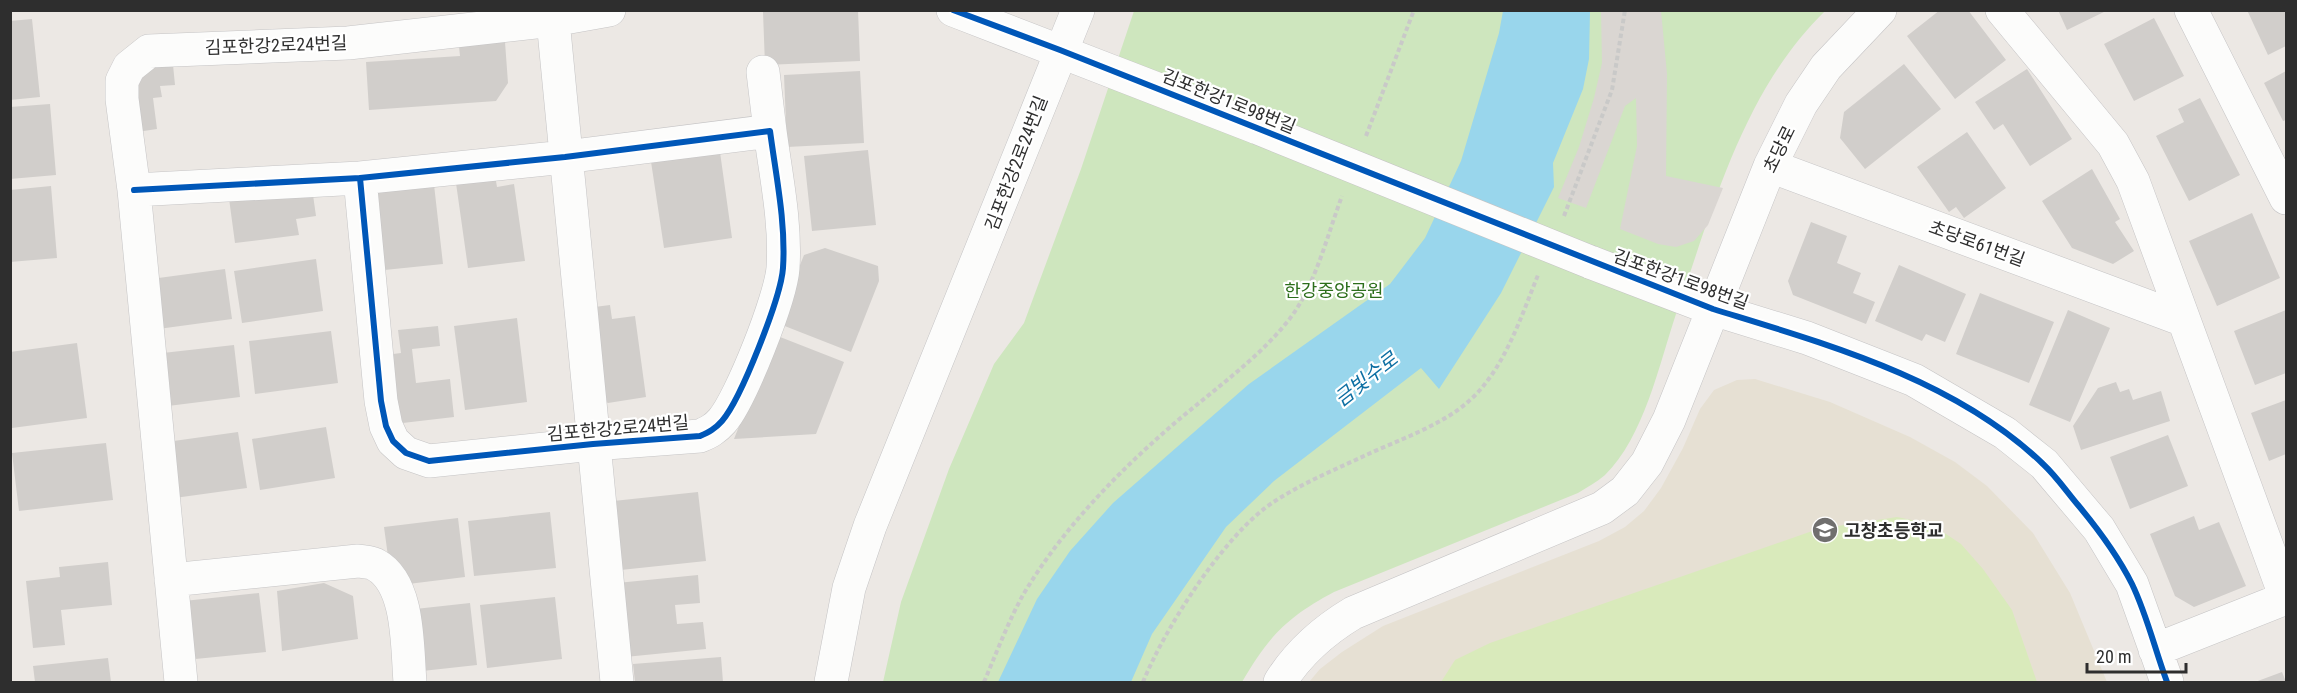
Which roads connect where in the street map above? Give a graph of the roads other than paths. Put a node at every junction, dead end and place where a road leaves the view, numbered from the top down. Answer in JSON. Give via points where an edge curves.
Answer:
{"nodes":[{"id":1,"x":609,"y":10,"type":"edge"},
{"id":2,"x":953,"y":10,"type":"edge"},
{"id":3,"x":1060,"y":10,"type":"edge"},
{"id":4,"x":1078,"y":10,"type":"edge"},
{"id":5,"x":1880,"y":10,"type":"edge"},
{"id":6,"x":2002,"y":10,"type":"edge"},
{"id":7,"x":2191,"y":10,"type":"edge"},
{"id":8,"x":552,"y":20,"type":"junction"},
{"id":9,"x":1060,"y":50,"type":"junction"},
{"id":10,"x":763,"y":72,"type":"dead end"},
{"id":11,"x":770,"y":131,"type":"junction"},
{"id":12,"x":565,"y":157,"type":"junction"},
{"id":13,"x":1770,"y":166,"type":"junction"},
{"id":14,"x":360,"y":178,"type":"junction"},
{"id":15,"x":134,"y":190,"type":"junction"},
{"id":16,"x":2286,"y":198,"type":"edge"},
{"id":17,"x":1713,"y":309,"type":"junction"},
{"id":18,"x":2184,"y":320,"type":"junction"},
{"id":19,"x":593,"y":444,"type":"junction"},
{"id":20,"x":171,"y":580,"type":"junction"},
{"id":21,"x":2286,"y":598,"type":"edge"},
{"id":22,"x":2155,"y":650,"type":"junction"},
{"id":23,"x":181,"y":682,"type":"edge"},
{"id":24,"x":410,"y":682,"type":"edge"},
{"id":25,"x":617,"y":682,"type":"edge"},
{"id":26,"x":831,"y":682,"type":"edge"},
{"id":27,"x":1280,"y":682,"type":"edge"},
{"id":28,"x":2167,"y":682,"type":"edge"}],
"edges":[{"from":1,"to":8,"type":"street","name":"김포한강2로24번길"},
{"from":2,"to":9,"type":"street"},
{"from":3,"to":9,"type":"street","name":"김포한강2로24번길"},
{"from":4,"to":9,"type":"street","name":"김포한강2로24번길"},
{"from":5,"to":13,"type":"street","name":"초당로","via":[[1826,67],[1801,104]]},
{"from":6,"to":18,"type":"street","via":[[2113,144],[2133,181]]},
{"from":7,"to":16,"type":"street"},
{"from":8,"to":12,"type":"street","name":"김포한강2로24번길"},
{"from":8,"to":15,"type":"street","name":"김포한강2로24번길","via":[[348,43],[149,51],[129,67],[123,81]]},
{"from":9,"to":17,"type":"street","name":"김포한강1로98번길","bridge":true},
{"from":9,"to":26,"type":"street","name":"김포한강2로24번길","via":[[870,526],[849,588]]},
{"from":10,"to":11,"type":"street","name":"김포한강2로24번길"},
{"from":11,"to":12,"type":"street"},
{"from":11,"to":19,"type":"street","name":"김포한강2로24번길","via":[[783,270],[775,302],[731,407],[713,430],[700,436]]},
{"from":12,"to":14,"type":"street"},
{"from":12,"to":19,"type":"street","name":"김포한강2로24번길"},
{"from":13,"to":17,"type":"street","name":"초당로"},
{"from":13,"to":18,"type":"street","name":"초당로61번길"},
{"from":14,"to":15,"type":"street"},
{"from":14,"to":19,"type":"street","name":"김포한강2로24번길","via":[[381,401],[393,441],[406,453],[429,461]]},
{"from":15,"to":20,"type":"street","name":"김포한강2로24번길"},
{"from":17,"to":22,"type":"street","name":"김포한강1로98번길","via":[[1807,338],[1914,380],[2005,433],[2043,464],[2098,530],[2132,584]]},
{"from":17,"to":27,"type":"street","name":"초당로","via":[[1669,420],[1647,463],[1625,490],[1602,508],[1353,613],[1308,645]]},
{"from":18,"to":21,"type":"street"},
{"from":19,"to":25,"type":"street","name":"김포한강2로24번길"},
{"from":20,"to":23,"type":"street","name":"김포한강2로24번길"},
{"from":20,"to":24,"type":"street","via":[[358,561],[375,564],[400,593]]},
{"from":21,"to":22,"type":"street"},
{"from":22,"to":28,"type":"street","name":"김포한강1로98번길"}]}
